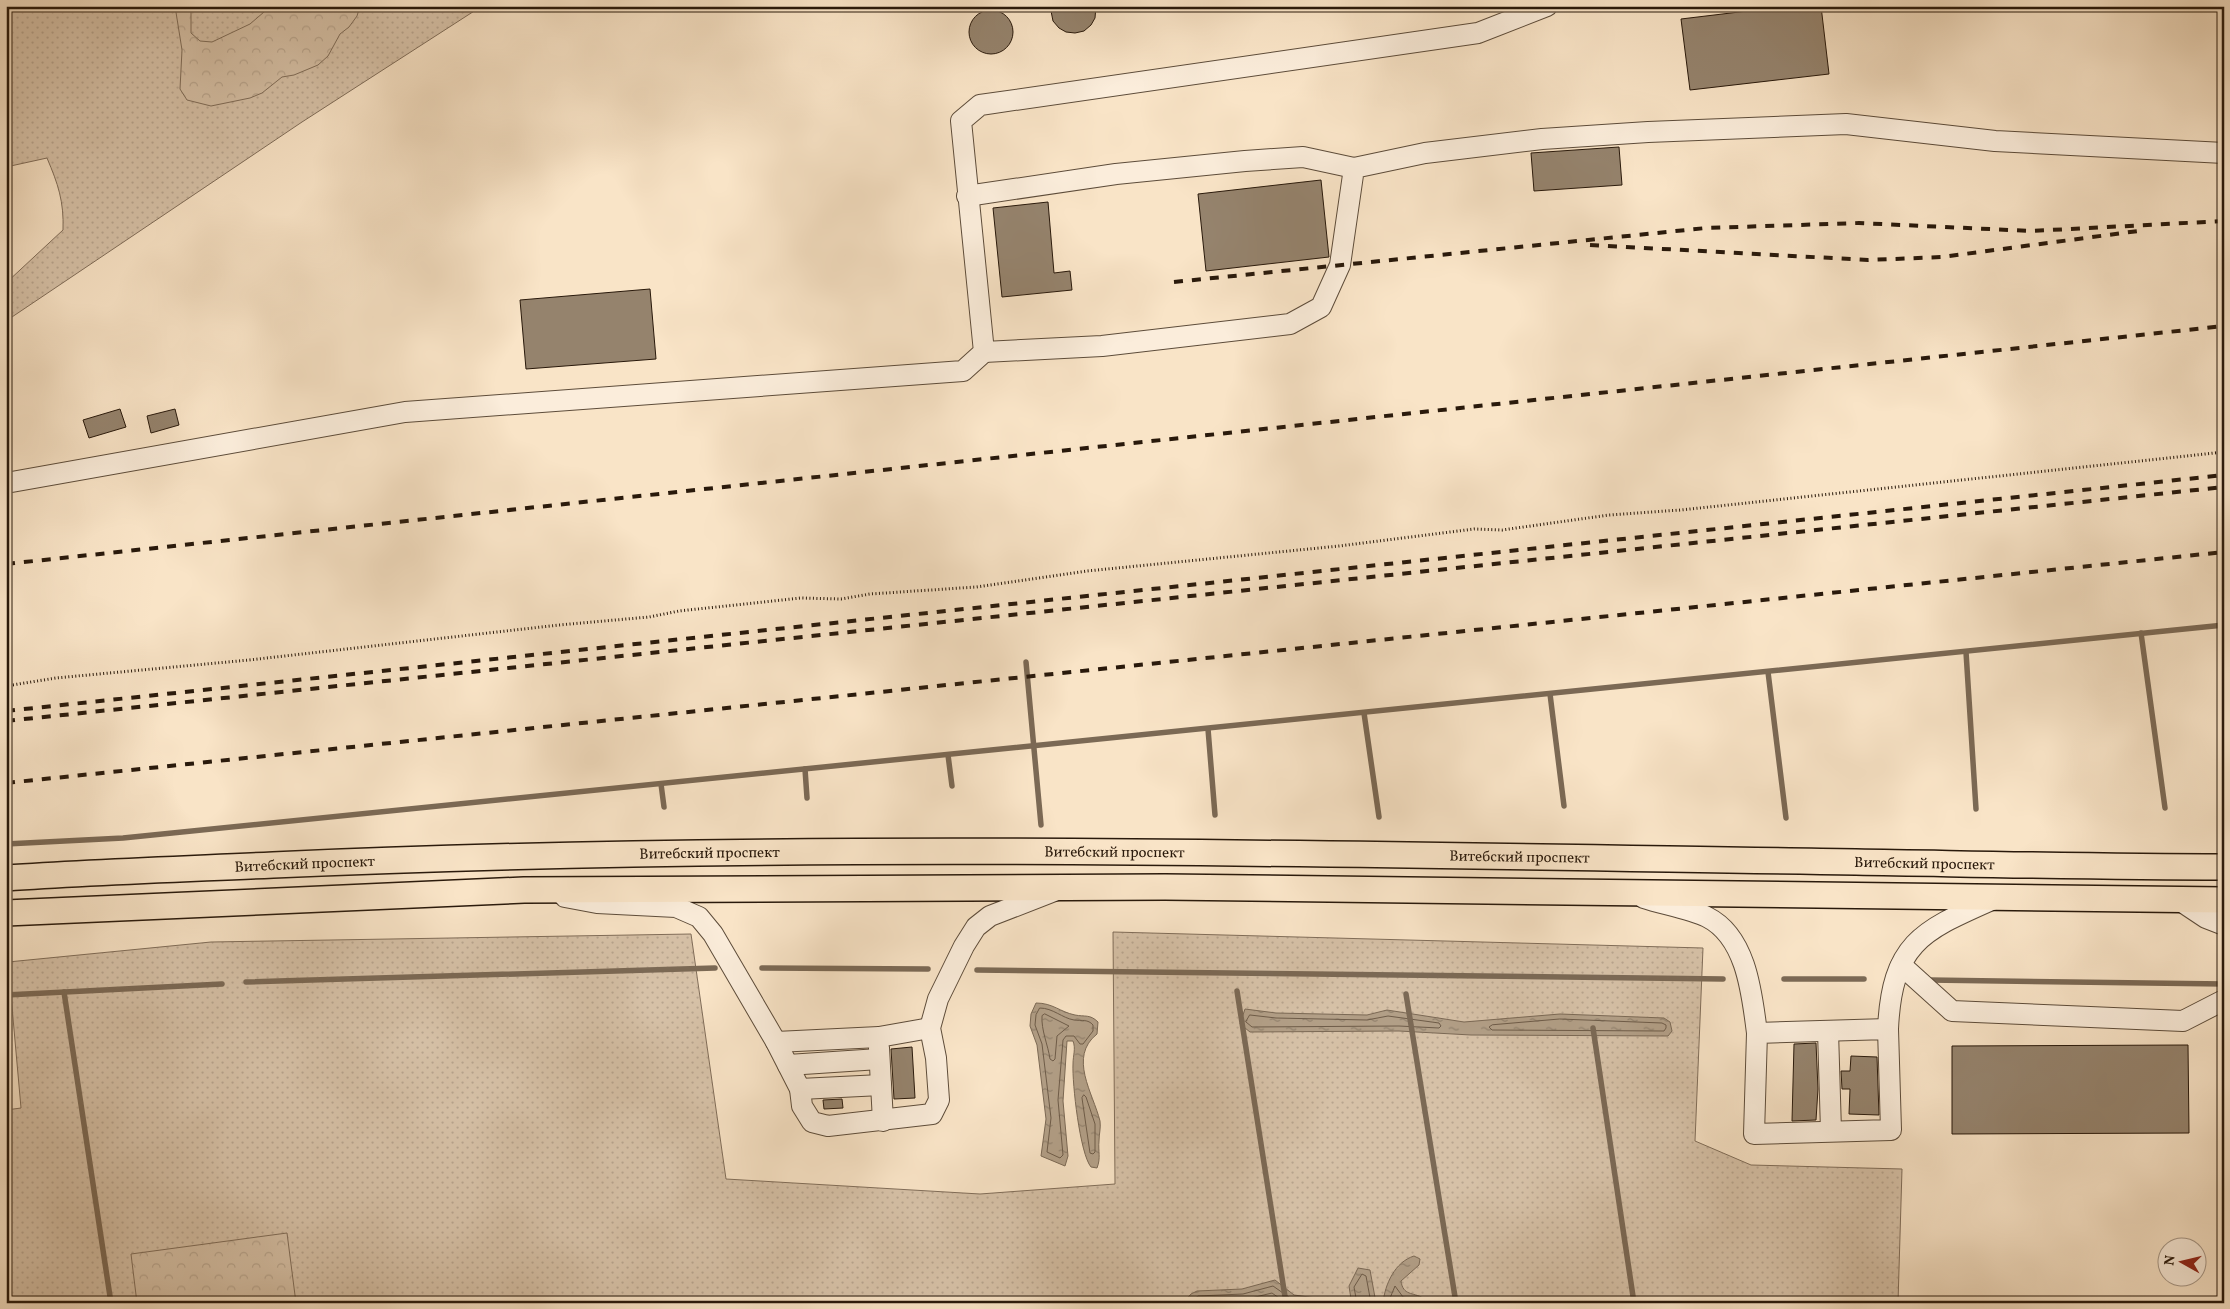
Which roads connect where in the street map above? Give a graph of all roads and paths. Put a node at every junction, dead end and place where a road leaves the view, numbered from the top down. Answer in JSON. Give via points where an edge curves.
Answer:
{"nodes":[{"id":1,"x":1547,"y":6,"type":"edge"},
{"id":2,"x":2224,"y":153,"type":"edge"},
{"id":3,"x":1354,"y":168,"type":"junction"},
{"id":4,"x":967,"y":196,"type":"junction"},
{"id":5,"x":984,"y":352,"type":"junction"},
{"id":6,"x":2224,"y":452,"type":"edge"},
{"id":7,"x":6,"y":483,"type":"edge"},
{"id":8,"x":6,"y":686,"type":"edge"},
{"id":9,"x":2224,"y":868,"type":"edge"},
{"id":10,"x":6,"y":878,"type":"edge"},
{"id":11,"x":1066,"y":887,"type":"junction"},
{"id":12,"x":524,"y":890,"type":"junction"},
{"id":13,"x":1628,"y":894,"type":"junction"},
{"id":14,"x":1997,"y":898,"type":"junction"},
{"id":15,"x":2179,"y":900,"type":"junction"},
{"id":16,"x":2224,"y":900,"type":"edge"},
{"id":17,"x":6,"y":913,"type":"edge"},
{"id":18,"x":2224,"y":925,"type":"edge"},
{"id":19,"x":1901,"y":965,"type":"junction"},
{"id":20,"x":2224,"y":1000,"type":"edge"},
{"id":21,"x":930,"y":1028,"type":"junction"},
{"id":22,"x":1888,"y":1029,"type":"junction"},
{"id":23,"x":1828,"y":1031,"type":"junction"},
{"id":24,"x":1757,"y":1033,"type":"junction"},
{"id":25,"x":879,"y":1037,"type":"junction"},
{"id":26,"x":776,"y":1042,"type":"junction"},
{"id":27,"x":879,"y":1059,"type":"junction"},
{"id":28,"x":788,"y":1065,"type":"junction"},
{"id":29,"x":880,"y":1085,"type":"junction"},
{"id":30,"x":800,"y":1089,"type":"junction"},
{"id":31,"x":883,"y":1121,"type":"junction"},
{"id":32,"x":1831,"y":1131,"type":"junction"}],
"edges":[{"from":1,"to":4,"type":"street","via":[[1478,32],[980,105],[961,122]]},
{"from":2,"to":3,"type":"street","via":[[1995,142],[1846,124],[1542,139],[1425,153]]},
{"from":3,"to":4,"type":"street","via":[[1303,156],[1116,174]]},
{"from":3,"to":5,"type":"street","via":[[1340,265],[1320,307],[1290,324],[1102,346]]},
{"from":4,"to":5,"type":"street"},
{"from":5,"to":7,"type":"street","via":[[963,371],[405,412]]},
{"from":6,"to":8,"type":"path","via":[[1681,510],[1616,514],[1502,530],[1474,529],[1087,571],[976,587],[841,599],[802,598]]},
{"from":9,"to":10,"type":"main road","name":"Витебский проспект","via":[[800,851],[427,858]]},
{"from":11,"to":12,"type":"main road"},
{"from":11,"to":13,"type":"main road"},
{"from":11,"to":21,"type":"street","via":[[990,916],[976,927],[938,999]]},
{"from":12,"to":17,"type":"main road"},
{"from":12,"to":26,"type":"street","via":[[597,903],[676,907],[699,917]]},
{"from":13,"to":14,"type":"main road"},
{"from":13,"to":24,"type":"street","via":[[1707,917],[1720,927],[1732,941],[1746,971]]},
{"from":14,"to":15,"type":"main road"},
{"from":14,"to":19,"type":"street","via":[[1929,931],[1916,941]]},
{"from":15,"to":16,"type":"main road"},
{"from":15,"to":18,"type":"street","via":[[2206,918]]},
{"from":19,"to":20,"type":"street","via":[[1952,1011],[2183,1021]]},
{"from":19,"to":22,"type":"street","via":[[1889,1004]]},
{"from":21,"to":25,"type":"street"},
{"from":21,"to":31,"type":"street","via":[[939,1100],[932,1114]]},
{"from":22,"to":23,"type":"street"},
{"from":22,"to":32,"type":"street","via":[[1891,1130]]},
{"from":23,"to":24,"type":"street"},
{"from":23,"to":32,"type":"street"},
{"from":24,"to":32,"type":"street","via":[[1754,1134]]},
{"from":25,"to":26,"type":"street"},
{"from":25,"to":27,"type":"street"},
{"from":26,"to":28,"type":"street"},
{"from":27,"to":28,"type":"street"},
{"from":27,"to":29,"type":"street"},
{"from":28,"to":30,"type":"street"},
{"from":29,"to":30,"type":"street"},
{"from":29,"to":31,"type":"street"},
{"from":30,"to":31,"type":"street","via":[[802,1106],[812,1122],[828,1126]]}]}
